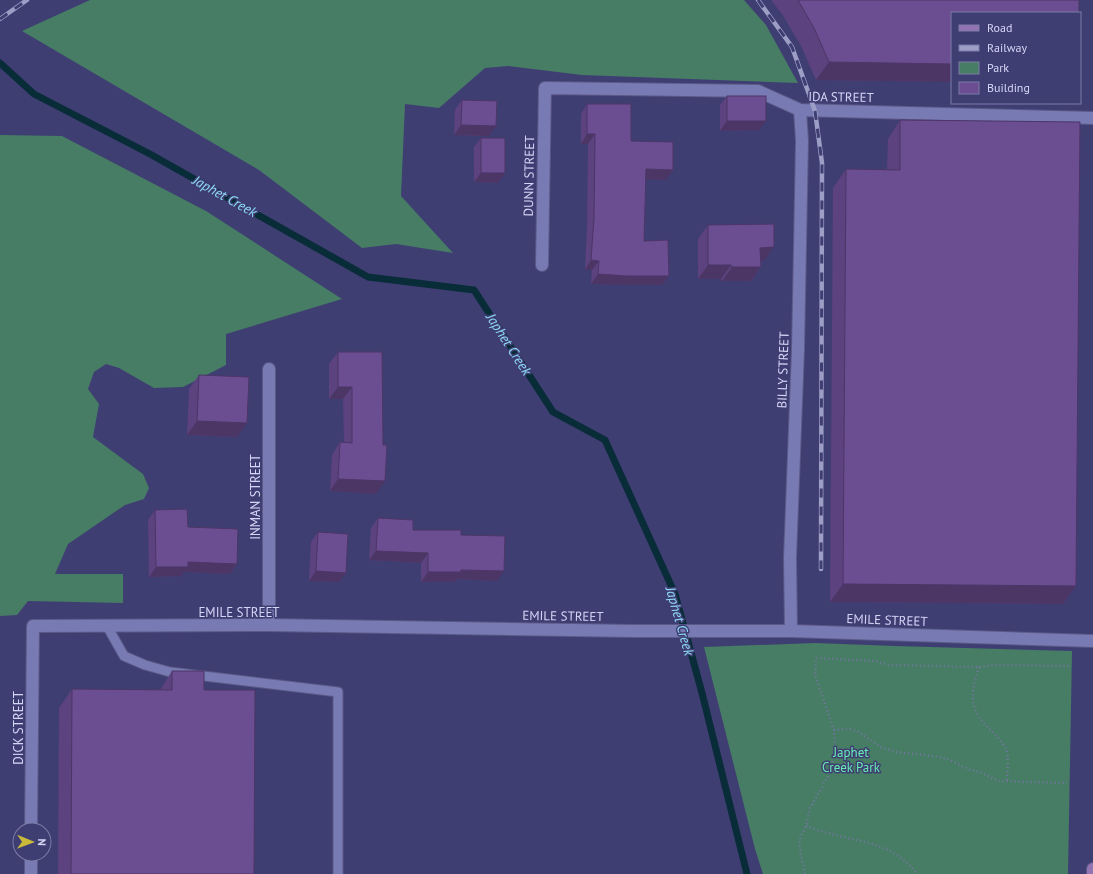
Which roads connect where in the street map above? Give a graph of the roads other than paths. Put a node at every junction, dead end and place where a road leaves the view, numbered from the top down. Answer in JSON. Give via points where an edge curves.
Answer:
{"nodes":[{"id":1,"x":545,"y":88,"type":"joint"},
{"id":2,"x":800,"y":110,"type":"junction"},
{"id":3,"x":1093,"y":118,"type":"edge"},
{"id":4,"x":542,"y":265,"type":"dead end"},
{"id":5,"x":269,"y":369,"type":"dead end"},
{"id":6,"x":32,"y":626,"type":"joint"},
{"id":7,"x":107,"y":626,"type":"junction"},
{"id":8,"x":269,"y":626,"type":"junction"},
{"id":9,"x":790,"y":631,"type":"junction"},
{"id":10,"x":1093,"y":641,"type":"edge"},
{"id":11,"x":31,"y":822,"type":"edge"},
{"id":12,"x":31,"y":862,"type":"edge"},
{"id":13,"x":1093,"y":869,"type":"edge"},
{"id":14,"x":31,"y":874,"type":"edge"},
{"id":15,"x":338,"y":874,"type":"edge"},
{"id":16,"x":1093,"y":874,"type":"edge"}],
"edges":[{"from":1,"to":2,"type":"street","name":"IDA STREET","via":[[758,91]]},
{"from":1,"to":4,"type":"street","name":"DUNN STREET"},
{"from":2,"to":3,"type":"street","name":"IDA STREET"},
{"from":2,"to":9,"type":"street","name":"BILLY STREET","via":[[802,141],[798,350],[790,558]]},
{"from":5,"to":8,"type":"street","name":"INMAN STREET"},
{"from":6,"to":7,"type":"street","name":"EMILE STREET"},
{"from":6,"to":11,"type":"street","name":"DICK STREET"},
{"from":7,"to":8,"type":"street","name":"EMILE STREET"},
{"from":7,"to":15,"type":"lane","via":[[124,656],[170,672],[338,692]]},
{"from":8,"to":9,"type":"street","name":"EMILE STREET"},
{"from":9,"to":10,"type":"street","name":"EMILE STREET"},
{"from":12,"to":14,"type":"street"},
{"from":13,"to":16,"type":"main road"}]}
